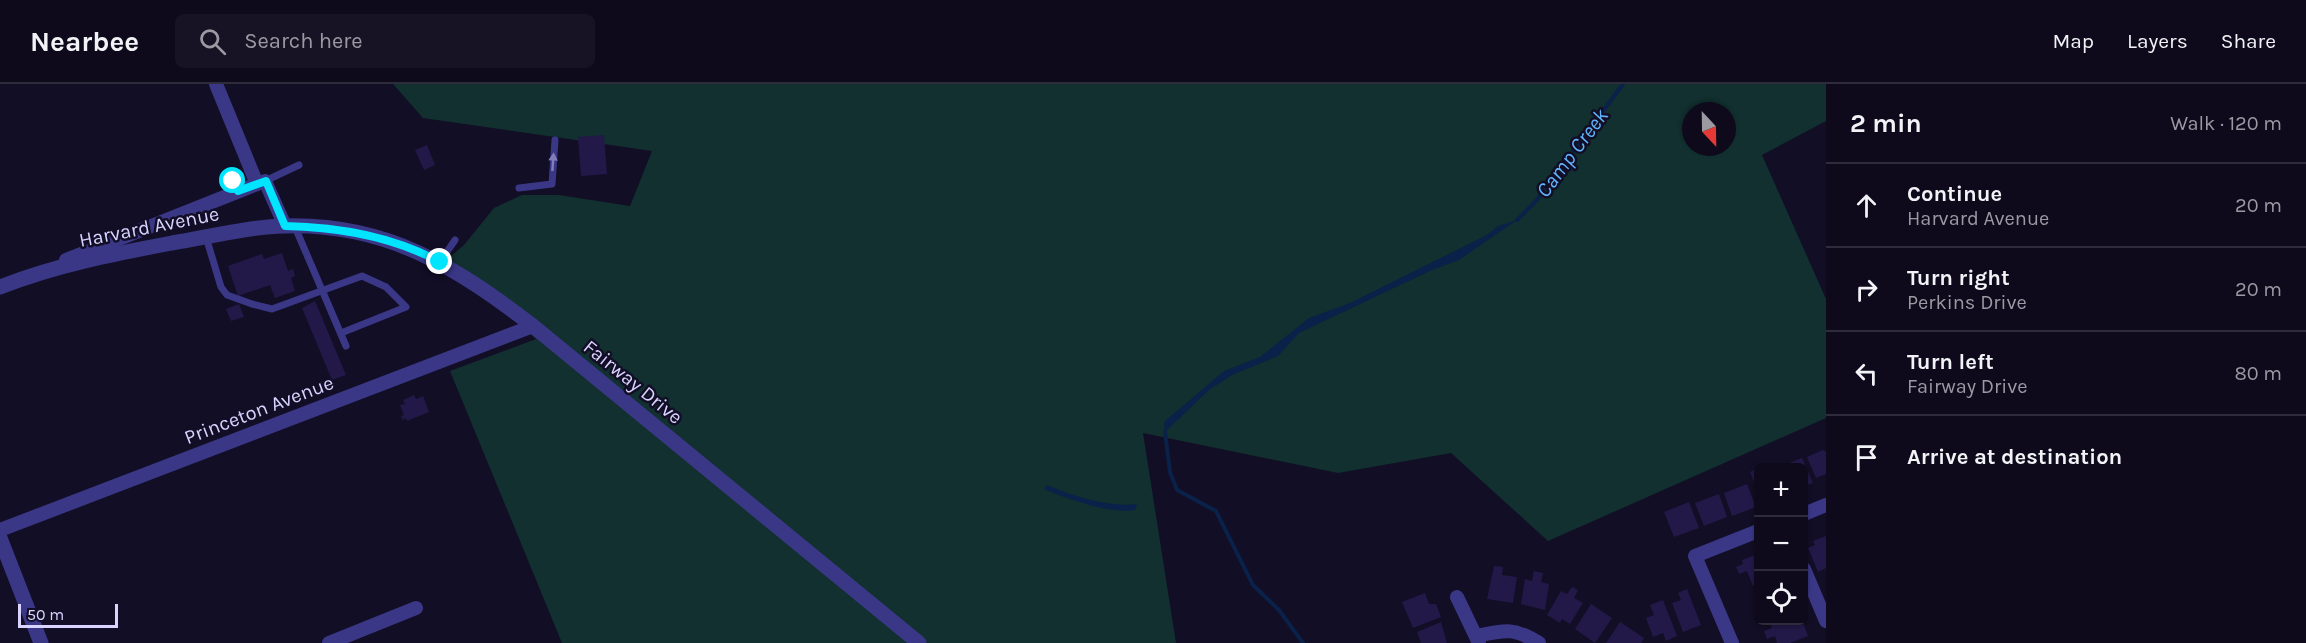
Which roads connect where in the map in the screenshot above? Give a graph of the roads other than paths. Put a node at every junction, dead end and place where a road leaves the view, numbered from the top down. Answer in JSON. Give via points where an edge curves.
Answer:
{"nodes":[{"id":1,"x":216,"y":84,"type":"edge"},
{"id":2,"x":555,"y":140,"type":"dead end"},
{"id":3,"x":299,"y":165,"type":"dead end"},
{"id":4,"x":261,"y":182,"type":"junction"},
{"id":5,"x":522,"y":187,"type":"dead end"},
{"id":6,"x":290,"y":226,"type":"junction"},
{"id":7,"x":206,"y":237,"type":"junction"},
{"id":8,"x":455,"y":240,"type":"dead end"},
{"id":9,"x":440,"y":262,"type":"junction"},
{"id":10,"x":22,"y":278,"type":"junction"},
{"id":11,"x":0,"y":287,"type":"edge"},
{"id":12,"x":322,"y":290,"type":"junction"},
{"id":13,"x":533,"y":326,"type":"junction"},
{"id":14,"x":341,"y":333,"type":"junction"},
{"id":15,"x":346,"y":346,"type":"dead end"},
{"id":16,"x":1826,"y":505,"type":"edge"},
{"id":17,"x":1808,"y":512,"type":"edge"},
{"id":18,"x":0,"y":530,"type":"edge"},
{"id":19,"x":1754,"y":533,"type":"edge"},
{"id":20,"x":0,"y":538,"type":"edge"},
{"id":21,"x":1804,"y":571,"type":"edge"},
{"id":22,"x":1456,"y":597,"type":"dead end"},
{"id":23,"x":1822,"y":603,"type":"edge"},
{"id":24,"x":416,"y":608,"type":"dead end"},
{"id":25,"x":1826,"y":621,"type":"edge"},
{"id":26,"x":1477,"y":640,"type":"edge"},
{"id":27,"x":41,"y":643,"type":"edge"},
{"id":28,"x":329,"y":643,"type":"edge"},
{"id":29,"x":919,"y":643,"type":"edge"},
{"id":30,"x":1539,"y":643,"type":"edge"},
{"id":31,"x":1732,"y":643,"type":"edge"}],
"edges":[{"from":1,"to":4,"type":"street"},
{"from":5,"to":2,"type":"lane","one_way":true,"via":[[552,184]]},
{"from":3,"to":4,"type":"lane"},
{"from":4,"to":6,"type":"street"},
{"from":4,"to":10,"type":"street","name":"Harvard Avenue","via":[[236,186]]},
{"from":6,"to":7,"type":"street","name":"Harvard Avenue"},
{"from":6,"to":9,"type":"street","name":"Fairway Drive","via":[[371,236]]},
{"from":6,"to":12,"type":"lane"},
{"from":7,"to":10,"type":"street","name":"Harvard Avenue","via":[[101,256]]},
{"from":7,"to":12,"type":"lane","via":[[220,287],[227,295],[272,309]]},
{"from":8,"to":9,"type":"lane"},
{"from":9,"to":13,"type":"street","name":"Fairway Drive"},
{"from":10,"to":11,"type":"street","name":"Harvard Avenue"},
{"from":12,"to":14,"type":"lane"},
{"from":12,"to":14,"type":"lane","via":[[362,276],[386,287],[406,307]]},
{"from":13,"to":18,"type":"street","name":"Princeton Avenue"},
{"from":13,"to":29,"type":"street","name":"Fairway Drive"},
{"from":14,"to":15,"type":"lane"},
{"from":16,"to":17,"type":"street"},
{"from":19,"to":31,"type":"street","via":[[1695,555]]},
{"from":20,"to":27,"type":"street"},
{"from":21,"to":23,"type":"street"},
{"from":22,"to":26,"type":"street"},
{"from":23,"to":25,"type":"street"},
{"from":24,"to":28,"type":"street"},
{"from":26,"to":30,"type":"street","via":[[1505,630],[1520,632]]}]}
